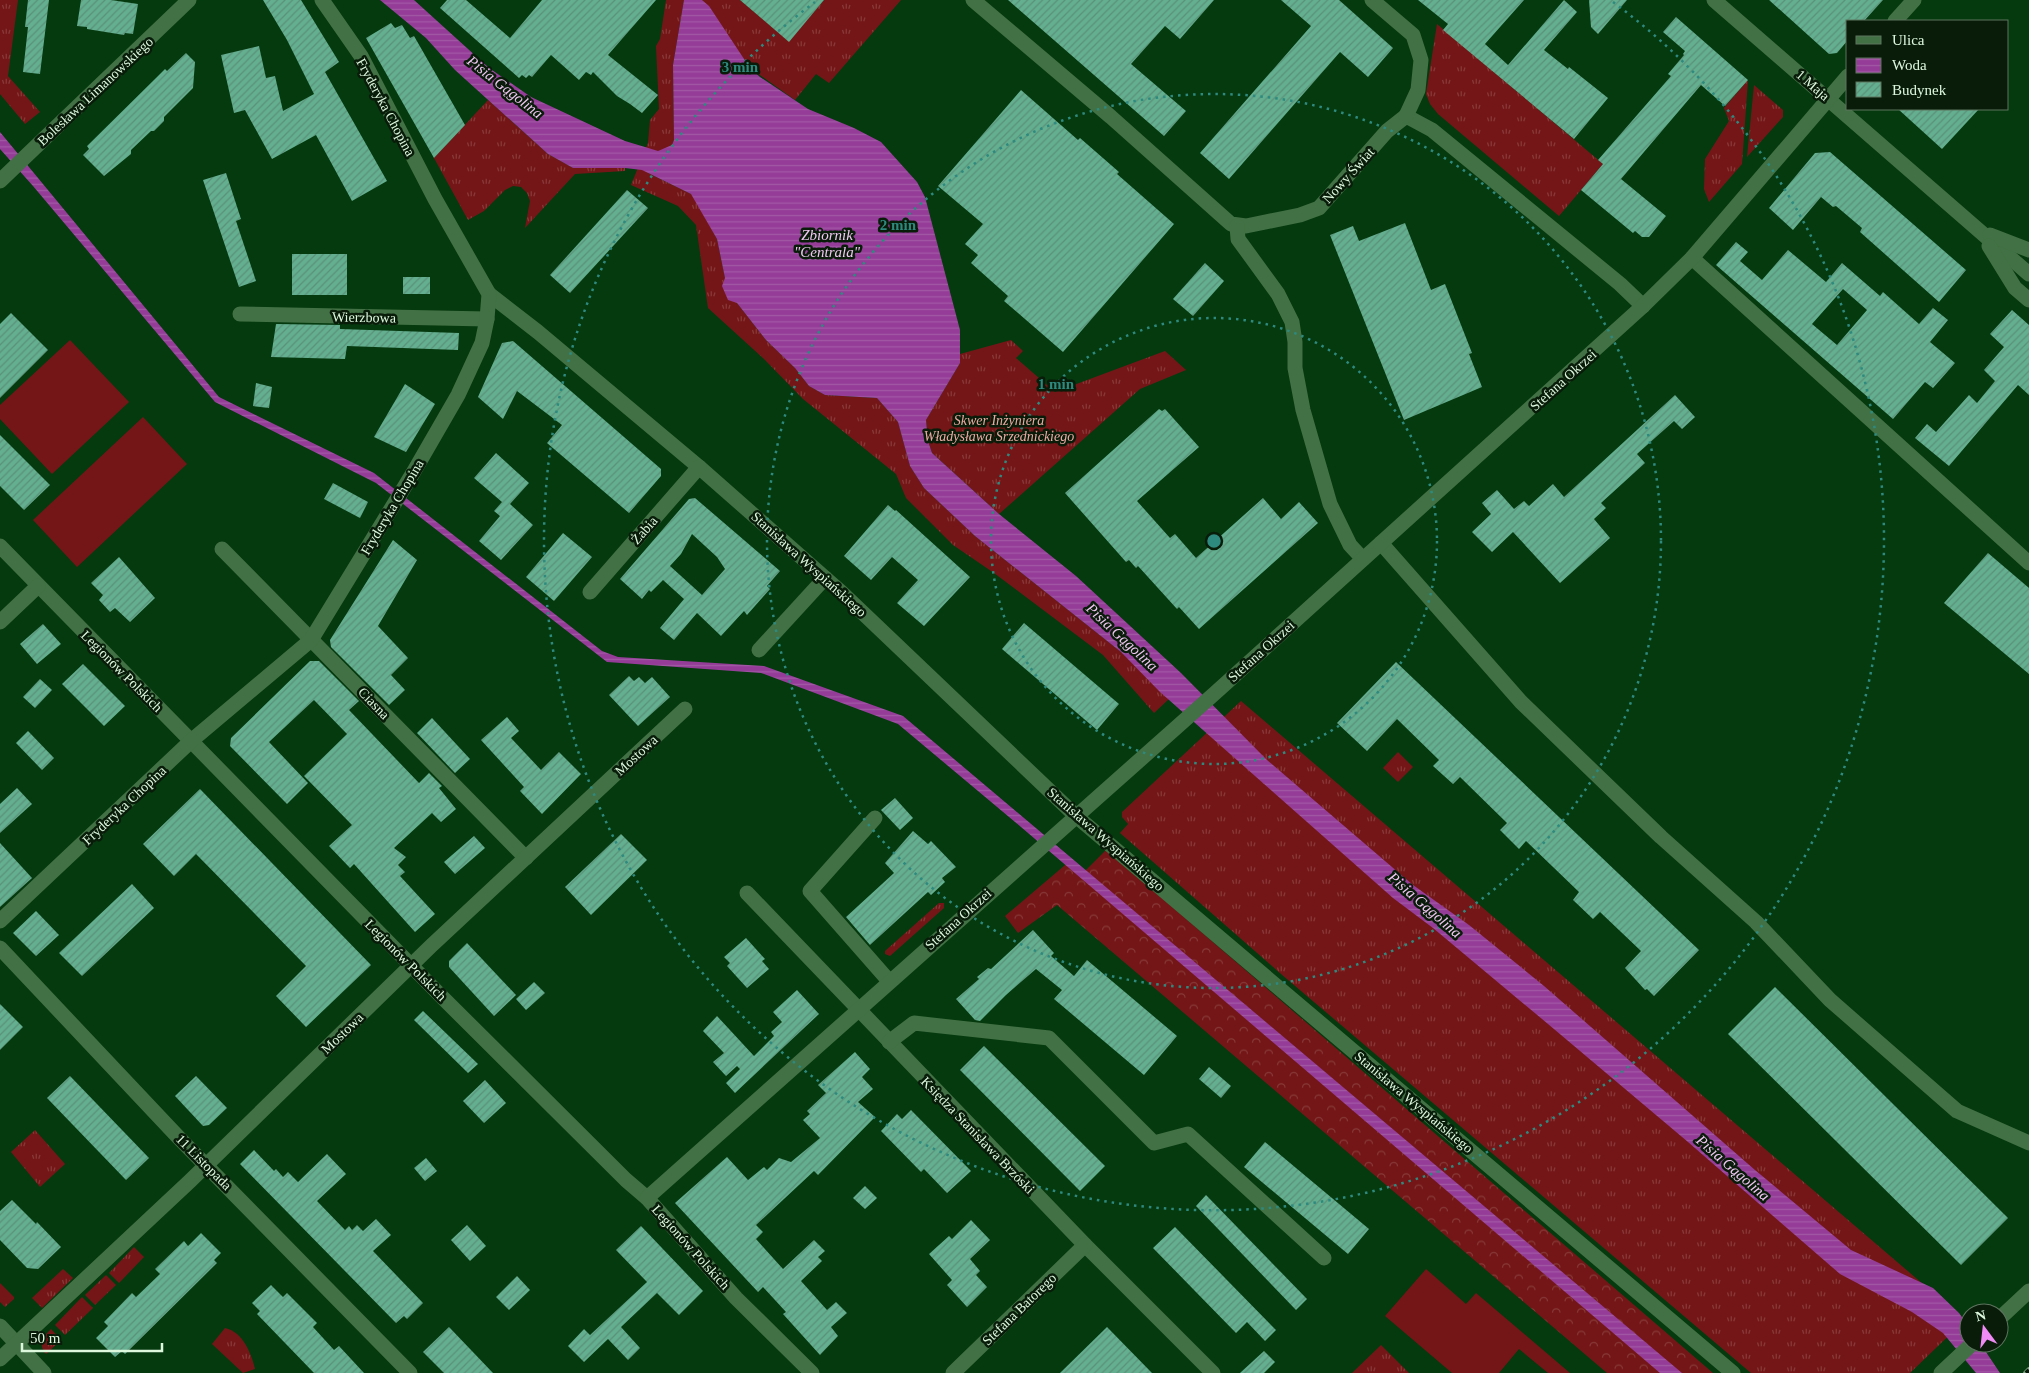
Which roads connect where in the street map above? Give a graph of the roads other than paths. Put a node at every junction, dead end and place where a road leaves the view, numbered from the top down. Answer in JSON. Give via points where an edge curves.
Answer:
{"nodes":[{"id":1,"x":189,"y":0,"type":"edge"},
{"id":2,"x":322,"y":0,"type":"edge"},
{"id":3,"x":973,"y":0,"type":"edge"},
{"id":4,"x":1372,"y":0,"type":"edge"},
{"id":5,"x":1714,"y":0,"type":"edge"},
{"id":6,"x":1914,"y":0,"type":"edge"},
{"id":7,"x":1896,"y":20,"type":"edge"},
{"id":8,"x":1846,"y":78,"type":"edge"},
{"id":9,"x":1828,"y":99,"type":"junction"},
{"id":10,"x":1406,"y":116,"type":"junction"},
{"id":11,"x":3,"y":178,"type":"edge"},
{"id":12,"x":1237,"y":226,"type":"junction"},
{"id":13,"x":1979,"y":231,"type":"junction"},
{"id":14,"x":2029,"y":250,"type":"edge"},
{"id":15,"x":1692,"y":258,"type":"junction"},
{"id":16,"x":2029,"y":274,"type":"edge"},
{"id":17,"x":488,"y":294,"type":"junction"},
{"id":18,"x":2029,"y":300,"type":"edge"},
{"id":19,"x":1643,"y":306,"type":"junction"},
{"id":20,"x":240,"y":314,"type":"dead end"},
{"id":21,"x":487,"y":319,"type":"junction"},
{"id":22,"x":699,"y":467,"type":"junction"},
{"id":23,"x":1381,"y":544,"type":"junction"},
{"id":24,"x":0,"y":546,"type":"edge"},
{"id":25,"x":222,"y":549,"type":"dead end"},
{"id":26,"x":1363,"y":560,"type":"junction"},
{"id":27,"x":2029,"y":563,"type":"edge"},
{"id":28,"x":826,"y":578,"type":"junction"},
{"id":29,"x":38,"y":586,"type":"junction"},
{"id":30,"x":590,"y":592,"type":"dead end"},
{"id":31,"x":0,"y":622,"type":"edge"},
{"id":32,"x":311,"y":640,"type":"junction"},
{"id":33,"x":759,"y":650,"type":"dead end"},
{"id":34,"x":685,"y":709,"type":"dead end"},
{"id":35,"x":191,"y":742,"type":"junction"},
{"id":36,"x":1076,"y":816,"type":"junction"},
{"id":37,"x":875,"y":818,"type":"dead end"},
{"id":38,"x":526,"y":858,"type":"junction"},
{"id":39,"x":747,"y":892,"type":"dead end"},
{"id":40,"x":0,"y":921,"type":"edge"},
{"id":41,"x":0,"y":948,"type":"edge"},
{"id":42,"x":411,"y":966,"type":"junction"},
{"id":43,"x":889,"y":981,"type":"junction"},
{"id":44,"x":859,"y":1010,"type":"junction"},
{"id":45,"x":889,"y":1042,"type":"junction"},
{"id":46,"x":2029,"y":1143,"type":"edge"},
{"id":47,"x":206,"y":1164,"type":"junction"},
{"id":48,"x":647,"y":1198,"type":"junction"},
{"id":49,"x":1085,"y":1245,"type":"junction"},
{"id":50,"x":1324,"y":1258,"type":"dead end"},
{"id":51,"x":2029,"y":1291,"type":"edge"},
{"id":52,"x":2009,"y":1310,"type":"edge"},
{"id":53,"x":0,"y":1326,"type":"edge"},
{"id":54,"x":16,"y":1343,"type":"junction"},
{"id":55,"x":1962,"y":1353,"type":"edge"},
{"id":56,"x":0,"y":1359,"type":"edge"},
{"id":57,"x":44,"y":1373,"type":"edge"},
{"id":58,"x":410,"y":1373,"type":"edge"},
{"id":59,"x":812,"y":1373,"type":"edge"},
{"id":60,"x":953,"y":1373,"type":"edge"},
{"id":61,"x":1213,"y":1373,"type":"edge"},
{"id":62,"x":1734,"y":1373,"type":"edge"},
{"id":63,"x":1941,"y":1373,"type":"edge"}],
"edges":[{"from":1,"to":11,"type":"street","name":"Bolesława Limanowskiego"},
{"from":2,"to":17,"type":"street","name":"Fryderyka Chopina","via":[[360,56]]},
{"from":3,"to":12,"type":"street","via":[[1111,117],[1226,221]]},
{"from":4,"to":10,"type":"street","via":[[1413,35],[1421,60],[1418,90]]},
{"from":5,"to":9,"type":"street","name":"1 Maja"},
{"from":6,"to":7,"type":"street"},
{"from":8,"to":9,"type":"street","name":"Stefana Okrzei"},
{"from":9,"to":13,"type":"street","name":"1 Maja"},
{"from":9,"to":15,"type":"street","name":"Stefana Okrzei"},
{"from":10,"to":12,"type":"street","name":"Nowy Świat","via":[[1387,132],[1318,208],[1300,215]]},
{"from":10,"to":19,"type":"street","via":[[1432,130]]},
{"from":12,"to":26,"type":"street","via":[[1238,239],[1278,294],[1292,322],[1303,410],[1330,504],[1350,545]]},
{"from":13,"to":14,"type":"street","name":"1 Maja"},
{"from":13,"to":16,"type":"street","name":"1 Maja"},
{"from":13,"to":18,"type":"street","name":"1 Maja","via":[[2016,288]]},
{"from":15,"to":19,"type":"street","name":"Stefana Okrzei"},
{"from":15,"to":27,"type":"street"},
{"from":17,"to":21,"type":"street","name":"Fryderyka Chopina"},
{"from":17,"to":22,"type":"street","name":"Stanisława Wyspiańskiego"},
{"from":19,"to":23,"type":"street","name":"Stefana Okrzei"},
{"from":20,"to":21,"type":"street","name":"Wierzbowa"},
{"from":21,"to":32,"type":"street","name":"Fryderyka Chopina","via":[[482,343],[458,395]]},
{"from":22,"to":28,"type":"street","name":"Stanisława Wyspiańskiego"},
{"from":22,"to":30,"type":"street","name":"Żabia"},
{"from":23,"to":26,"type":"street","name":"Stefana Okrzei"},
{"from":23,"to":46,"type":"street","via":[[1521,702],[1661,837],[1756,922],[1830,1000],[1957,1111]]},
{"from":24,"to":29,"type":"street","name":"Legionów Polskich"},
{"from":25,"to":32,"type":"street","name":"Ciasna"},
{"from":26,"to":36,"type":"street","name":"Stefana Okrzei"},
{"from":28,"to":33,"type":"street"},
{"from":28,"to":36,"type":"street","name":"Stanisława Wyspiańskiego"},
{"from":29,"to":31,"type":"street"},
{"from":29,"to":35,"type":"street","name":"Legionów Polskich"},
{"from":32,"to":35,"type":"street","name":"Fryderyka Chopina"},
{"from":32,"to":38,"type":"street","name":"Ciasna"},
{"from":34,"to":38,"type":"street","name":"Mostowa"},
{"from":35,"to":40,"type":"street","name":"Fryderyka Chopina"},
{"from":35,"to":42,"type":"street","name":"Legionów Polskich"},
{"from":36,"to":43,"type":"street","name":"Stefana Okrzei"},
{"from":36,"to":62,"type":"street","name":"Stanisława Wyspiańskiego"},
{"from":37,"to":43,"type":"street","via":[[810,891]]},
{"from":38,"to":42,"type":"street","name":"Mostowa"},
{"from":39,"to":44,"type":"street","name":"Księdza Stanisława Brzóski"},
{"from":41,"to":47,"type":"street","name":"11 Listopada"},
{"from":42,"to":47,"type":"street","name":"Mostowa"},
{"from":42,"to":48,"type":"street","name":"Legionów Polskich"},
{"from":43,"to":44,"type":"street","name":"Stefana Okrzei"},
{"from":44,"to":45,"type":"street","name":"Księdza Stanisława Brzóski"},
{"from":44,"to":48,"type":"street","name":"Stefana Okrzei"},
{"from":45,"to":49,"type":"street","name":"Księdza Stanisława Brzóski"},
{"from":45,"to":50,"type":"street","via":[[914,1023],[1049,1038],[1154,1143],[1188,1134]]},
{"from":47,"to":54,"type":"street","name":"Mostowa"},
{"from":47,"to":58,"type":"street","name":"11 Listopada"},
{"from":48,"to":59,"type":"street","name":"Legionów Polskich","via":[[736,1298]]},
{"from":49,"to":60,"type":"street","name":"Stefana Batorego"},
{"from":49,"to":61,"type":"street","name":"Księdza Stanisława Brzóski"},
{"from":51,"to":52,"type":"street"},
{"from":53,"to":54,"type":"street"},
{"from":54,"to":56,"type":"street","name":"Mostowa"},
{"from":54,"to":57,"type":"street"},
{"from":55,"to":63,"type":"street"}]}
